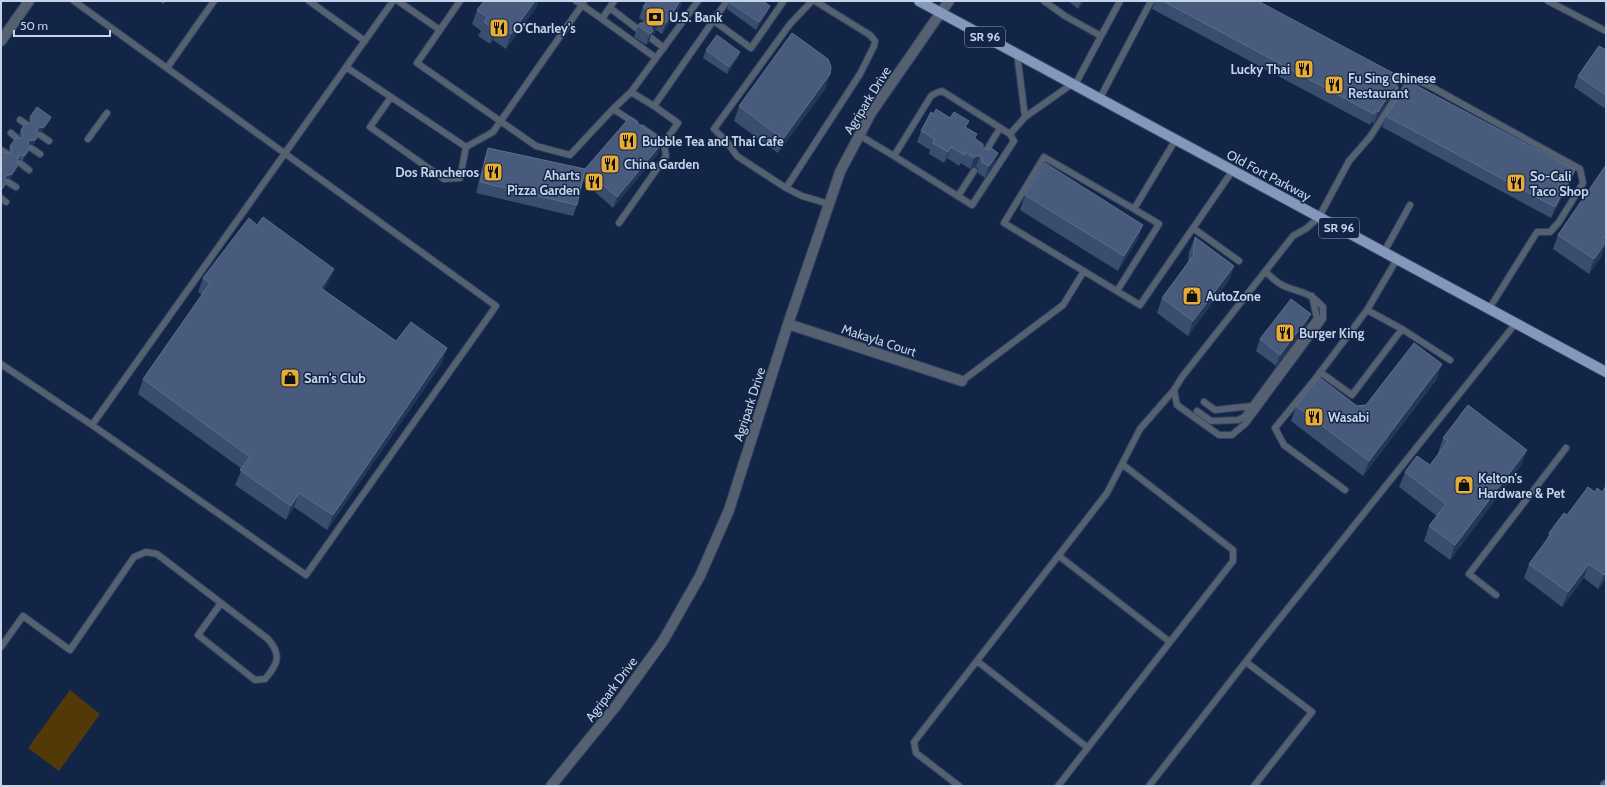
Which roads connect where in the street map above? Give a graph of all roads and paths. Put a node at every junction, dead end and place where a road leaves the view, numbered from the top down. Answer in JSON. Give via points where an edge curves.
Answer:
{"nodes":[{"id":1,"x":29,"y":1,"type":"edge"},
{"id":2,"x":74,"y":1,"type":"edge"},
{"id":3,"x":214,"y":1,"type":"edge"},
{"id":4,"x":309,"y":1,"type":"edge"},
{"id":5,"x":393,"y":1,"type":"edge"},
{"id":6,"x":398,"y":1,"type":"edge"},
{"id":7,"x":460,"y":1,"type":"edge"},
{"id":8,"x":576,"y":1,"type":"edge"},
{"id":9,"x":614,"y":1,"type":"edge"},
{"id":10,"x":698,"y":1,"type":"edge"},
{"id":11,"x":727,"y":1,"type":"edge"},
{"id":12,"x":812,"y":1,"type":"edge"},
{"id":13,"x":815,"y":1,"type":"edge"},
{"id":14,"x":920,"y":1,"type":"edge"},
{"id":15,"x":949,"y":1,"type":"edge"},
{"id":16,"x":1044,"y":1,"type":"edge"},
{"id":17,"x":1120,"y":1,"type":"edge"},
{"id":18,"x":1151,"y":1,"type":"edge"},
{"id":19,"x":1548,"y":1,"type":"edge"},
{"id":20,"x":782,"y":2,"type":"edge"},
{"id":21,"x":583,"y":3,"type":"edge"},
{"id":22,"x":610,"y":8,"type":"junction"},
{"id":23,"x":941,"y":12,"type":"junction"},
{"id":24,"x":602,"y":19,"type":"junction"},
{"id":25,"x":714,"y":22,"type":"junction"},
{"id":26,"x":440,"y":30,"type":"junction"},
{"id":27,"x":639,"y":30,"type":"edge"},
{"id":28,"x":1606,"y":31,"type":"edge"},
{"id":29,"x":1101,"y":36,"type":"junction"},
{"id":30,"x":651,"y":38,"type":"edge"},
{"id":31,"x":1,"y":41,"type":"edge"},
{"id":32,"x":365,"y":41,"type":"junction"},
{"id":33,"x":664,"y":48,"type":"junction"},
{"id":34,"x":1017,"y":54,"type":"junction"},
{"id":35,"x":656,"y":58,"type":"junction"},
{"id":36,"x":346,"y":67,"type":"junction"},
{"id":37,"x":167,"y":68,"type":"junction"},
{"id":38,"x":1386,"y":75,"type":"edge"},
{"id":39,"x":1392,"y":78,"type":"junction"},
{"id":40,"x":1074,"y":84,"type":"junction"},
{"id":41,"x":631,"y":92,"type":"junction"},
{"id":42,"x":391,"y":97,"type":"junction"},
{"id":43,"x":1100,"y":98,"type":"junction"},
{"id":44,"x":654,"y":106,"type":"junction"},
{"id":45,"x":614,"y":109,"type":"junction"},
{"id":46,"x":107,"y":113,"type":"dead end"},
{"id":47,"x":1026,"y":117,"type":"junction"},
{"id":48,"x":20,"y":120,"type":"dead end"},
{"id":49,"x":501,"y":121,"type":"junction"},
{"id":50,"x":26,"y":124,"type":"edge"},
{"id":51,"x":1000,"y":128,"type":"junction"},
{"id":52,"x":10,"y":133,"type":"dead end"},
{"id":53,"x":1010,"y":134,"type":"junction"},
{"id":54,"x":40,"y":135,"type":"edge"},
{"id":55,"x":859,"y":135,"type":"junction"},
{"id":56,"x":17,"y":138,"type":"edge"},
{"id":57,"x":88,"y":139,"type":"dead end"},
{"id":58,"x":1176,"y":140,"type":"junction"},
{"id":59,"x":49,"y":141,"type":"dead end"},
{"id":60,"x":664,"y":143,"type":"junction"},
{"id":61,"x":466,"y":147,"type":"junction"},
{"id":62,"x":31,"y":148,"type":"edge"},
{"id":63,"x":40,"y":154,"type":"dead end"},
{"id":64,"x":285,"y":154,"type":"junction"},
{"id":65,"x":894,"y":156,"type":"junction"},
{"id":66,"x":983,"y":157,"type":"edge"},
{"id":67,"x":20,"y":163,"type":"edge"},
{"id":68,"x":29,"y":170,"type":"dead end"},
{"id":69,"x":1233,"y":170,"type":"junction"},
{"id":70,"x":974,"y":171,"type":"dead end"},
{"id":71,"x":8,"y":182,"type":"edge"},
{"id":72,"x":16,"y":187,"type":"dead end"},
{"id":73,"x":786,"y":188,"type":"junction"},
{"id":74,"x":958,"y":196,"type":"junction"},
{"id":75,"x":829,"y":204,"type":"junction"},
{"id":76,"x":1410,"y":205,"type":"dead end"},
{"id":77,"x":1134,"y":209,"type":"junction"},
{"id":78,"x":1319,"y":217,"type":"junction"},
{"id":79,"x":619,"y":223,"type":"dead end"},
{"id":80,"x":1193,"y":228,"type":"junction"},
{"id":81,"x":1384,"y":252,"type":"junction"},
{"id":82,"x":1397,"y":259,"type":"junction"},
{"id":83,"x":1238,"y":261,"type":"dead end"},
{"id":84,"x":1084,"y":271,"type":"junction"},
{"id":85,"x":1266,"y":272,"type":"junction"},
{"id":86,"x":1118,"y":291,"type":"junction"},
{"id":87,"x":1312,"y":296,"type":"junction"},
{"id":88,"x":1489,"y":309,"type":"junction"},
{"id":89,"x":1367,"y":310,"type":"junction"},
{"id":90,"x":788,"y":324,"type":"junction"},
{"id":91,"x":1516,"y":324,"type":"junction"},
{"id":92,"x":1402,"y":329,"type":"junction"},
{"id":93,"x":1450,"y":360,"type":"dead end"},
{"id":94,"x":1,"y":364,"type":"edge"},
{"id":95,"x":1320,"y":372,"type":"junction"},
{"id":96,"x":1606,"y":372,"type":"edge"},
{"id":97,"x":962,"y":381,"type":"joint"},
{"id":98,"x":1174,"y":390,"type":"junction"},
{"id":99,"x":1204,"y":402,"type":"dead end"},
{"id":100,"x":1252,"y":406,"type":"junction"},
{"id":101,"x":1197,"y":411,"type":"dead end"},
{"id":102,"x":92,"y":425,"type":"junction"},
{"id":103,"x":1566,"y":448,"type":"dead end"},
{"id":104,"x":1122,"y":464,"type":"junction"},
{"id":105,"x":1345,"y":490,"type":"dead end"},
{"id":106,"x":1059,"y":556,"type":"junction"},
{"id":107,"x":1496,"y":595,"type":"dead end"},
{"id":108,"x":221,"y":603,"type":"junction"},
{"id":109,"x":1170,"y":642,"type":"junction"},
{"id":110,"x":1,"y":647,"type":"edge"},
{"id":111,"x":977,"y":660,"type":"junction"},
{"id":112,"x":1246,"y":662,"type":"junction"},
{"id":113,"x":1088,"y":748,"type":"junction"},
{"id":114,"x":551,"y":786,"type":"edge"},
{"id":115,"x":959,"y":786,"type":"edge"},
{"id":116,"x":1058,"y":786,"type":"edge"},
{"id":117,"x":1149,"y":786,"type":"edge"},
{"id":118,"x":1254,"y":786,"type":"edge"}],
"edges":[{"from":1,"to":31,"type":"street"},
{"from":2,"to":37,"type":"lane"},
{"from":3,"to":37,"type":"lane"},
{"from":4,"to":32,"type":"lane"},
{"from":5,"to":32,"type":"lane"},
{"from":6,"to":26,"type":"lane"},
{"from":7,"to":26,"type":"lane"},
{"from":8,"to":21,"type":"lane"},
{"from":9,"to":22,"type":"lane"},
{"from":10,"to":33,"type":"lane"},
{"from":11,"to":25,"type":"lane"},
{"from":12,"to":73,"type":"lane","via":[[790,24],[714,129],[737,156]]},
{"from":13,"to":73,"type":"lane","via":[[870,35],[875,41],[860,74]]},
{"from":14,"to":23,"type":"main road","name":"Old Fort Parkway","number":"SR 96"},
{"from":15,"to":23,"type":"street","name":"Agripark Drive"},
{"from":16,"to":29,"type":"lane"},
{"from":17,"to":29,"type":"lane"},
{"from":18,"to":43,"type":"lane"},
{"from":19,"to":28,"type":"lane"},
{"from":20,"to":25,"type":"lane","via":[[751,48]]},
{"from":21,"to":24,"type":"lane"},
{"from":21,"to":49,"type":"lane"},
{"from":22,"to":24,"type":"lane"},
{"from":22,"to":27,"type":"lane"},
{"from":23,"to":34,"type":"main road","name":"Old Fort Parkway","number":"SR 96"},
{"from":23,"to":55,"type":"street","name":"Agripark Drive","via":[[871,113]]},
{"from":24,"to":35,"type":"lane"},
{"from":25,"to":44,"type":"lane"},
{"from":26,"to":49,"type":"lane","via":[[417,62]]},
{"from":29,"to":40,"type":"lane"},
{"from":30,"to":33,"type":"lane"},
{"from":32,"to":36,"type":"lane"},
{"from":33,"to":35,"type":"lane"},
{"from":34,"to":40,"type":"main road","name":"Old Fort Parkway","number":"SR 96"},
{"from":34,"to":47,"type":"lane"},
{"from":35,"to":41,"type":"lane"},
{"from":36,"to":42,"type":"lane"},
{"from":36,"to":64,"type":"lane"},
{"from":37,"to":64,"type":"lane"},
{"from":38,"to":39,"type":"lane"},
{"from":39,"to":78,"type":"lane","via":[[1397,95],[1370,137],[1349,161]]},
{"from":39,"to":88,"type":"lane","via":[[1409,77],[1428,85],[1580,169],[1583,183],[1559,222],[1550,232],[1537,232]]},
{"from":40,"to":43,"type":"main road","name":"Old Fort Parkway","number":"SR 96"},
{"from":40,"to":47,"type":"lane"},
{"from":41,"to":44,"type":"lane"},
{"from":41,"to":45,"type":"lane"},
{"from":42,"to":61,"type":"lane"},
{"from":42,"to":61,"type":"lane","via":[[370,127],[444,178],[460,178]]},
{"from":43,"to":58,"type":"main road","name":"Old Fort Parkway","number":"SR 96"},
{"from":44,"to":60,"type":"lane","via":[[678,123]]},
{"from":45,"to":49,"type":"lane","via":[[570,155],[536,146]]},
{"from":45,"to":60,"type":"lane"},
{"from":46,"to":57,"type":"lane"},
{"from":47,"to":53,"type":"lane"},
{"from":48,"to":50,"type":"lane"},
{"from":49,"to":61,"type":"lane","via":[[493,132]]},
{"from":51,"to":53,"type":"lane"},
{"from":51,"to":65,"type":"lane","via":[[942,91],[932,96]]},
{"from":51,"to":66,"type":"lane"},
{"from":52,"to":56,"type":"lane"},
{"from":53,"to":74,"type":"lane","via":[[1014,141],[972,205]]},
{"from":54,"to":59,"type":"lane"},
{"from":55,"to":65,"type":"lane"},
{"from":55,"to":75,"type":"street","name":"Agripark Drive","via":[[840,172]]},
{"from":58,"to":69,"type":"main road","name":"Old Fort Parkway","number":"SR 96"},
{"from":58,"to":77,"type":"lane"},
{"from":60,"to":79,"type":"lane","via":[[666,156]]},
{"from":62,"to":63,"type":"lane"},
{"from":64,"to":102,"type":"lane"},
{"from":64,"to":102,"type":"lane","via":[[496,306],[306,575]]},
{"from":65,"to":74,"type":"lane"},
{"from":67,"to":68,"type":"lane"},
{"from":69,"to":78,"type":"main road","name":"Old Fort Parkway","number":"SR 96"},
{"from":69,"to":80,"type":"lane"},
{"from":70,"to":74,"type":"lane"},
{"from":71,"to":72,"type":"lane"},
{"from":73,"to":75,"type":"lane"},
{"from":75,"to":90,"type":"street","name":"Agripark Drive"},
{"from":76,"to":81,"type":"lane"},
{"from":77,"to":84,"type":"lane","via":[[1044,157],[1004,223]]},
{"from":77,"to":86,"type":"lane","via":[[1159,224]]},
{"from":78,"to":81,"type":"main road","name":"Old Fort Parkway","number":"SR 96"},
{"from":78,"to":85,"type":"lane","via":[[1293,236]]},
{"from":80,"to":83,"type":"lane"},
{"from":80,"to":86,"type":"lane","via":[[1140,305]]},
{"from":81,"to":82,"type":"main road","name":"Old Fort Parkway","number":"SR 96"},
{"from":82,"to":88,"type":"main road","name":"Old Fort Parkway","number":"SR 96"},
{"from":82,"to":89,"type":"lane"},
{"from":84,"to":86,"type":"lane"},
{"from":84,"to":97,"type":"lane","via":[[1064,305]]},
{"from":85,"to":87,"type":"lane","via":[[1282,286]]},
{"from":85,"to":98,"type":"lane"},
{"from":87,"to":98,"type":"lane","via":[[1323,307],[1323,319],[1246,423],[1232,435],[1219,435],[1182,409],[1177,405]]},
{"from":87,"to":100,"type":"lane","via":[[1317,318]]},
{"from":88,"to":91,"type":"main road","name":"Old Fort Parkway","number":"SR 96"},
{"from":89,"to":92,"type":"lane"},
{"from":89,"to":95,"type":"lane"},
{"from":90,"to":97,"type":"street","name":"Makayla Court"},
{"from":90,"to":114,"type":"street","name":"Agripark Drive","via":[[729,510],[700,576],[663,641],[616,706]]},
{"from":91,"to":96,"type":"main road","name":"Old Fort Parkway","number":"SR 96"},
{"from":91,"to":112,"type":"lane"},
{"from":92,"to":93,"type":"lane"},
{"from":92,"to":95,"type":"lane","via":[[1352,395]]},
{"from":94,"to":102,"type":"lane"},
{"from":95,"to":105,"type":"lane","via":[[1276,428],[1284,445]]},
{"from":98,"to":104,"type":"lane","via":[[1140,429]]},
{"from":99,"to":100,"type":"lane","via":[[1215,410]]},
{"from":100,"to":101,"type":"lane","via":[[1244,417],[1238,420],[1211,421]]},
{"from":103,"to":107,"type":"lane","via":[[1469,574]]},
{"from":104,"to":106,"type":"lane","via":[[1107,493]]},
{"from":104,"to":109,"type":"lane","via":[[1233,550],[1233,561]]},
{"from":106,"to":109,"type":"lane"},
{"from":106,"to":111,"type":"lane"},
{"from":108,"to":108,"type":"lane","via":[[275,647],[278,656],[274,669],[265,679],[255,680],[198,635]]},
{"from":108,"to":110,"type":"lane","via":[[156,554],[146,552],[134,558],[70,650],[23,616]]},
{"from":109,"to":113,"type":"lane"},
{"from":111,"to":113,"type":"lane"},
{"from":111,"to":115,"type":"lane","via":[[914,742],[916,753]]},
{"from":112,"to":117,"type":"lane"},
{"from":112,"to":118,"type":"lane","via":[[1312,712]]},
{"from":113,"to":116,"type":"lane"}]}
